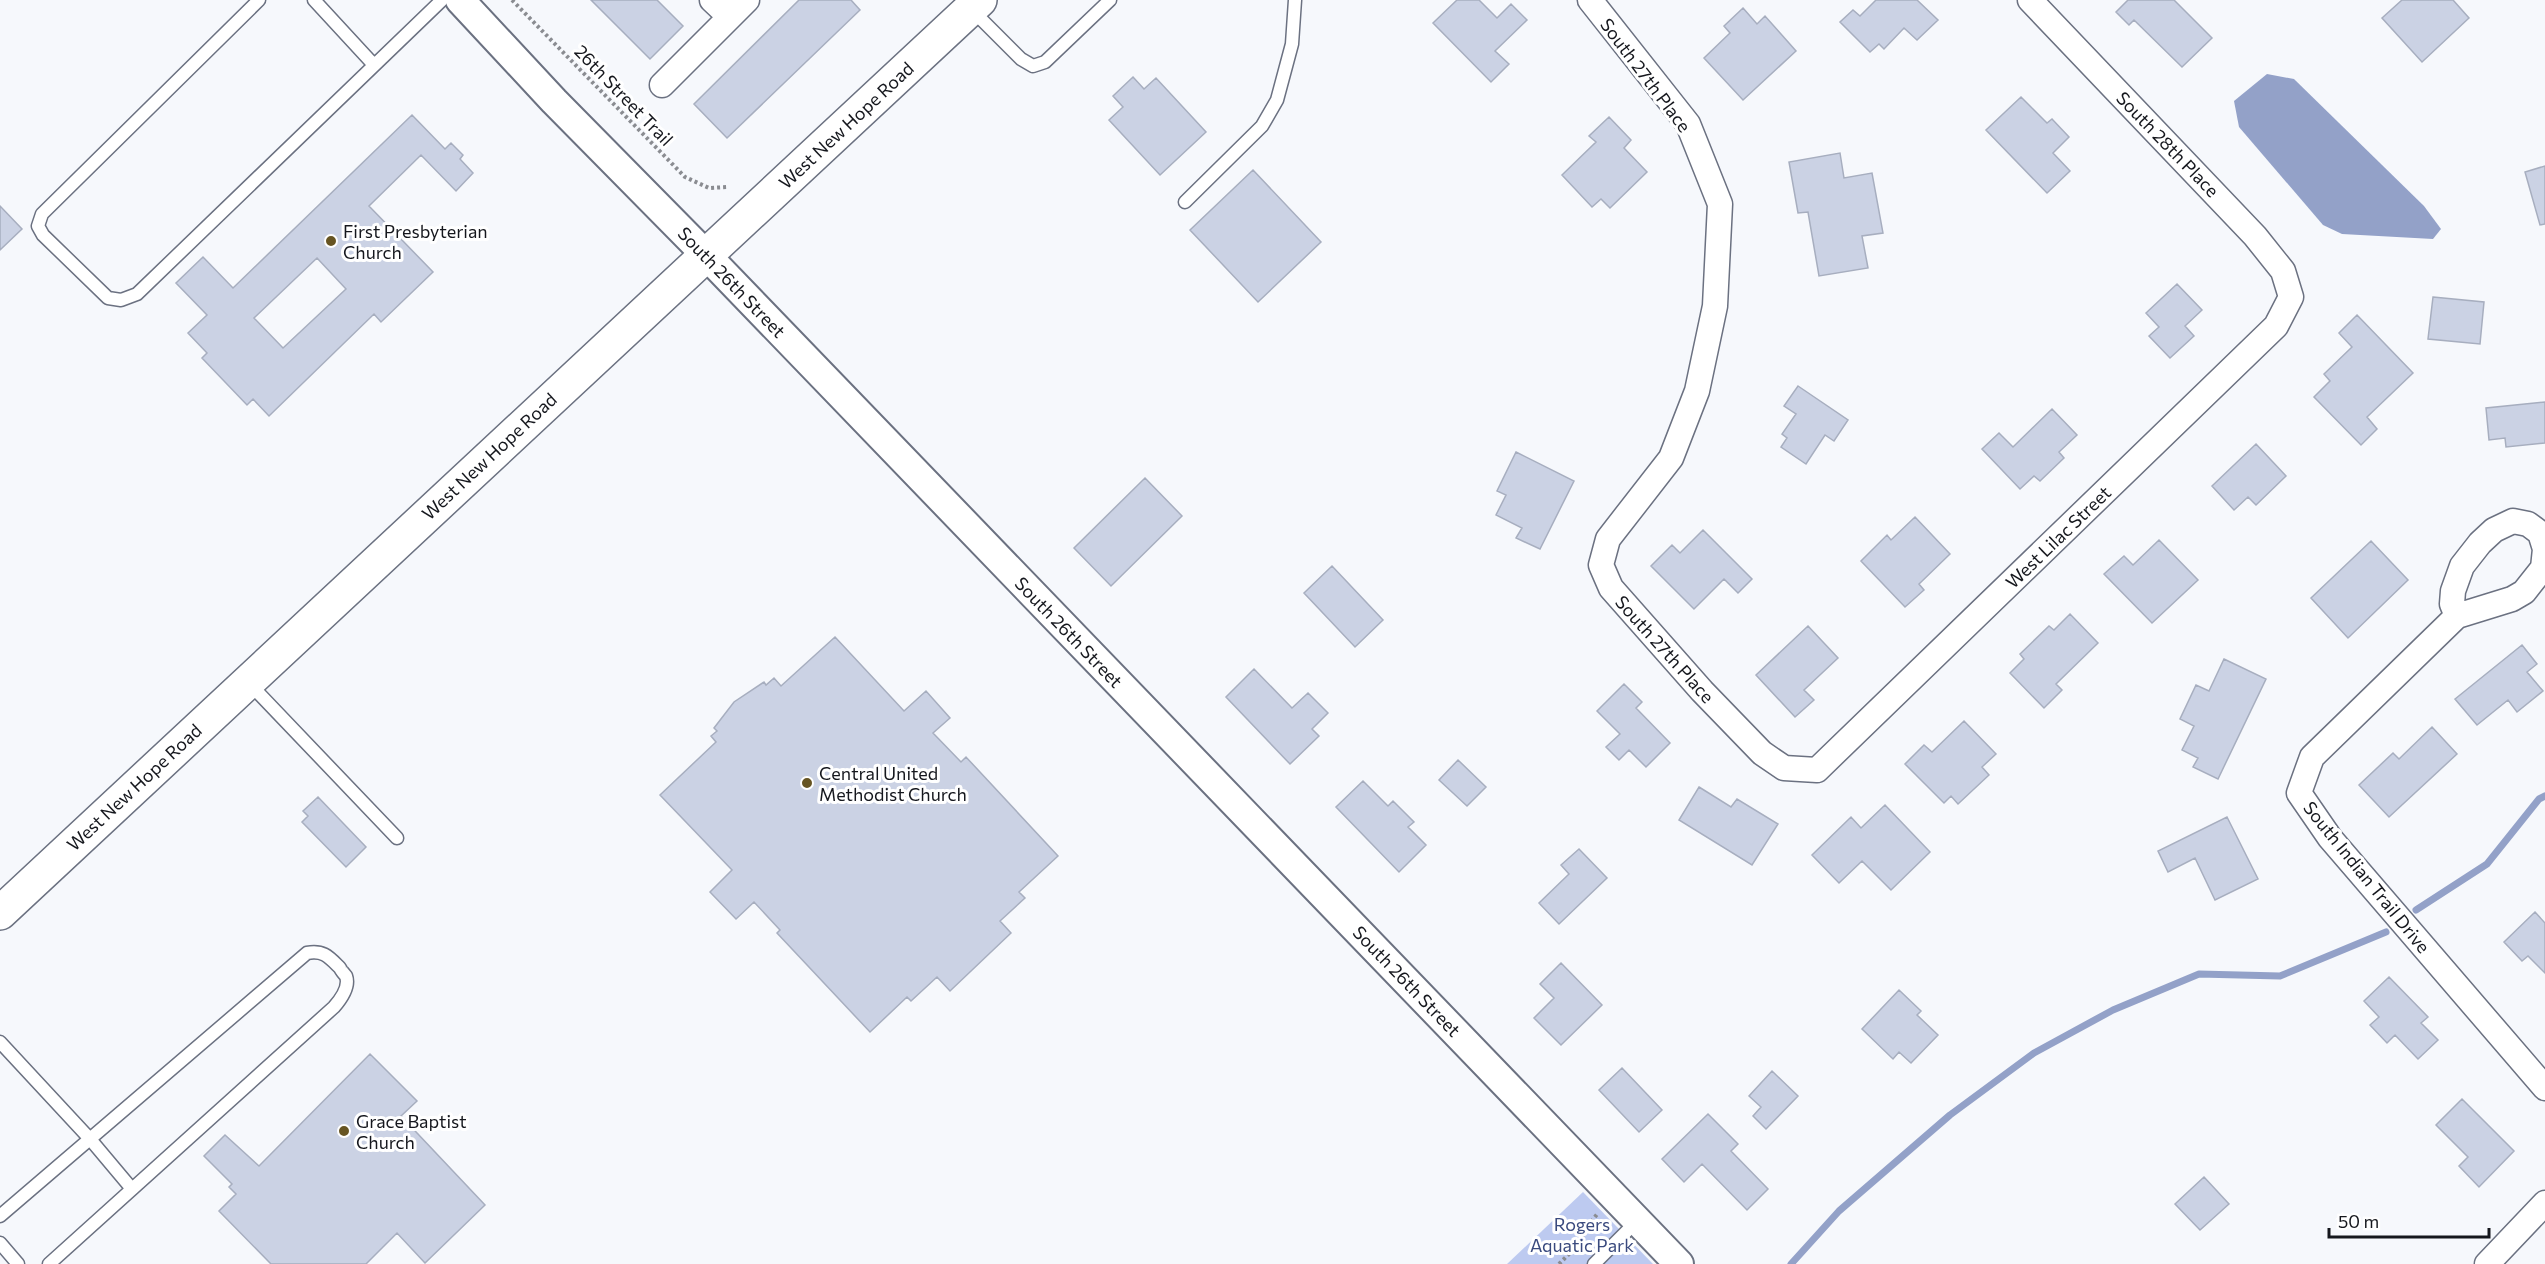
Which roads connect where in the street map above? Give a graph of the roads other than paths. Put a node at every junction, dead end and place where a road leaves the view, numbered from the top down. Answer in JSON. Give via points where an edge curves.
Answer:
{"nodes":[{"id":1,"x":259,"y":0,"type":"edge"},
{"id":2,"x":314,"y":0,"type":"edge"},
{"id":3,"x":712,"y":0,"type":"edge"},
{"id":4,"x":747,"y":0,"type":"edge"},
{"id":5,"x":1110,"y":0,"type":"edge"},
{"id":6,"x":1295,"y":0,"type":"edge"},
{"id":7,"x":1590,"y":0,"type":"edge"},
{"id":8,"x":2030,"y":0,"type":"edge"},
{"id":9,"x":462,"y":2,"type":"edge"},
{"id":10,"x":975,"y":4,"type":"edge"},
{"id":11,"x":730,"y":17,"type":"junction"},
{"id":12,"x":374,"y":64,"type":"junction"},
{"id":13,"x":662,"y":84,"type":"dead end"},
{"id":14,"x":1185,"y":202,"type":"dead end"},
{"id":15,"x":706,"y":255,"type":"junction"},
{"id":16,"x":2291,"y":297,"type":"joint"},
{"id":17,"x":2457,"y":616,"type":"dead end"},
{"id":18,"x":247,"y":681,"type":"junction"},
{"id":19,"x":1817,"y":770,"type":"joint"},
{"id":20,"x":397,"y":838,"type":"dead end"},
{"id":21,"x":0,"y":913,"type":"edge"},
{"id":22,"x":0,"y":1042,"type":"edge"},
{"id":23,"x":2545,"y":1088,"type":"edge"},
{"id":24,"x":90,"y":1139,"type":"junction"},
{"id":25,"x":132,"y":1189,"type":"junction"},
{"id":26,"x":2545,"y":1203,"type":"edge"},
{"id":27,"x":0,"y":1216,"type":"edge"},
{"id":28,"x":1637,"y":1221,"type":"junction"},
{"id":29,"x":0,"y":1243,"type":"edge"},
{"id":30,"x":2489,"y":1263,"type":"edge"},
{"id":31,"x":18,"y":1264,"type":"edge"},
{"id":32,"x":49,"y":1264,"type":"edge"},
{"id":33,"x":1594,"y":1264,"type":"edge"},
{"id":34,"x":1679,"y":1264,"type":"edge"}],
"edges":[{"from":1,"to":12,"type":"lane","via":[[42,214],[38,226],[43,235],[108,298],[121,300],[137,294]]},
{"from":2,"to":12,"type":"lane"},
{"from":3,"to":11,"type":"street"},
{"from":4,"to":11,"type":"street"},
{"from":5,"to":10,"type":"lane","via":[[1045,62],[1033,66],[1021,59]]},
{"from":6,"to":14,"type":"lane","via":[[1292,44],[1277,100],[1263,126]]},
{"from":7,"to":19,"type":"street","name":"South 27th Place","via":[[1688,124],[1720,204],[1715,306],[1697,391],[1671,458],[1608,539],[1601,565],[1611,588],[1762,753],[1784,768]]},
{"from":8,"to":16,"type":"street","name":"South 28th Place","via":[[2255,236],[2283,271]]},
{"from":9,"to":12,"type":"lane"},
{"from":9,"to":15,"type":"street","name":"South 26th Street"},
{"from":10,"to":15,"type":"main road","name":"West New Hope Road"},
{"from":11,"to":13,"type":"street"},
{"from":15,"to":18,"type":"main road","name":"West New Hope Road"},
{"from":15,"to":28,"type":"street","name":"South 26th Street"},
{"from":16,"to":19,"type":"street","name":"West Lilac Street","via":[[2276,326]]},
{"from":17,"to":23,"type":"street","name":"South Indian Trail Drive","via":[[2312,757],[2299,793],[2330,838]]},
{"from":18,"to":20,"type":"lane"},
{"from":18,"to":21,"type":"main road","name":"West New Hope Road"},
{"from":22,"to":24,"type":"lane"},
{"from":24,"to":25,"type":"lane"},
{"from":24,"to":25,"type":"lane","via":[[308,953],[328,955],[346,975],[346,987],[334,1007]]},
{"from":24,"to":27,"type":"lane"},
{"from":25,"to":32,"type":"lane"},
{"from":26,"to":30,"type":"street"},
{"from":28,"to":33,"type":"lane"},
{"from":28,"to":34,"type":"street","name":"South 26th Street"},
{"from":29,"to":31,"type":"lane"}]}
